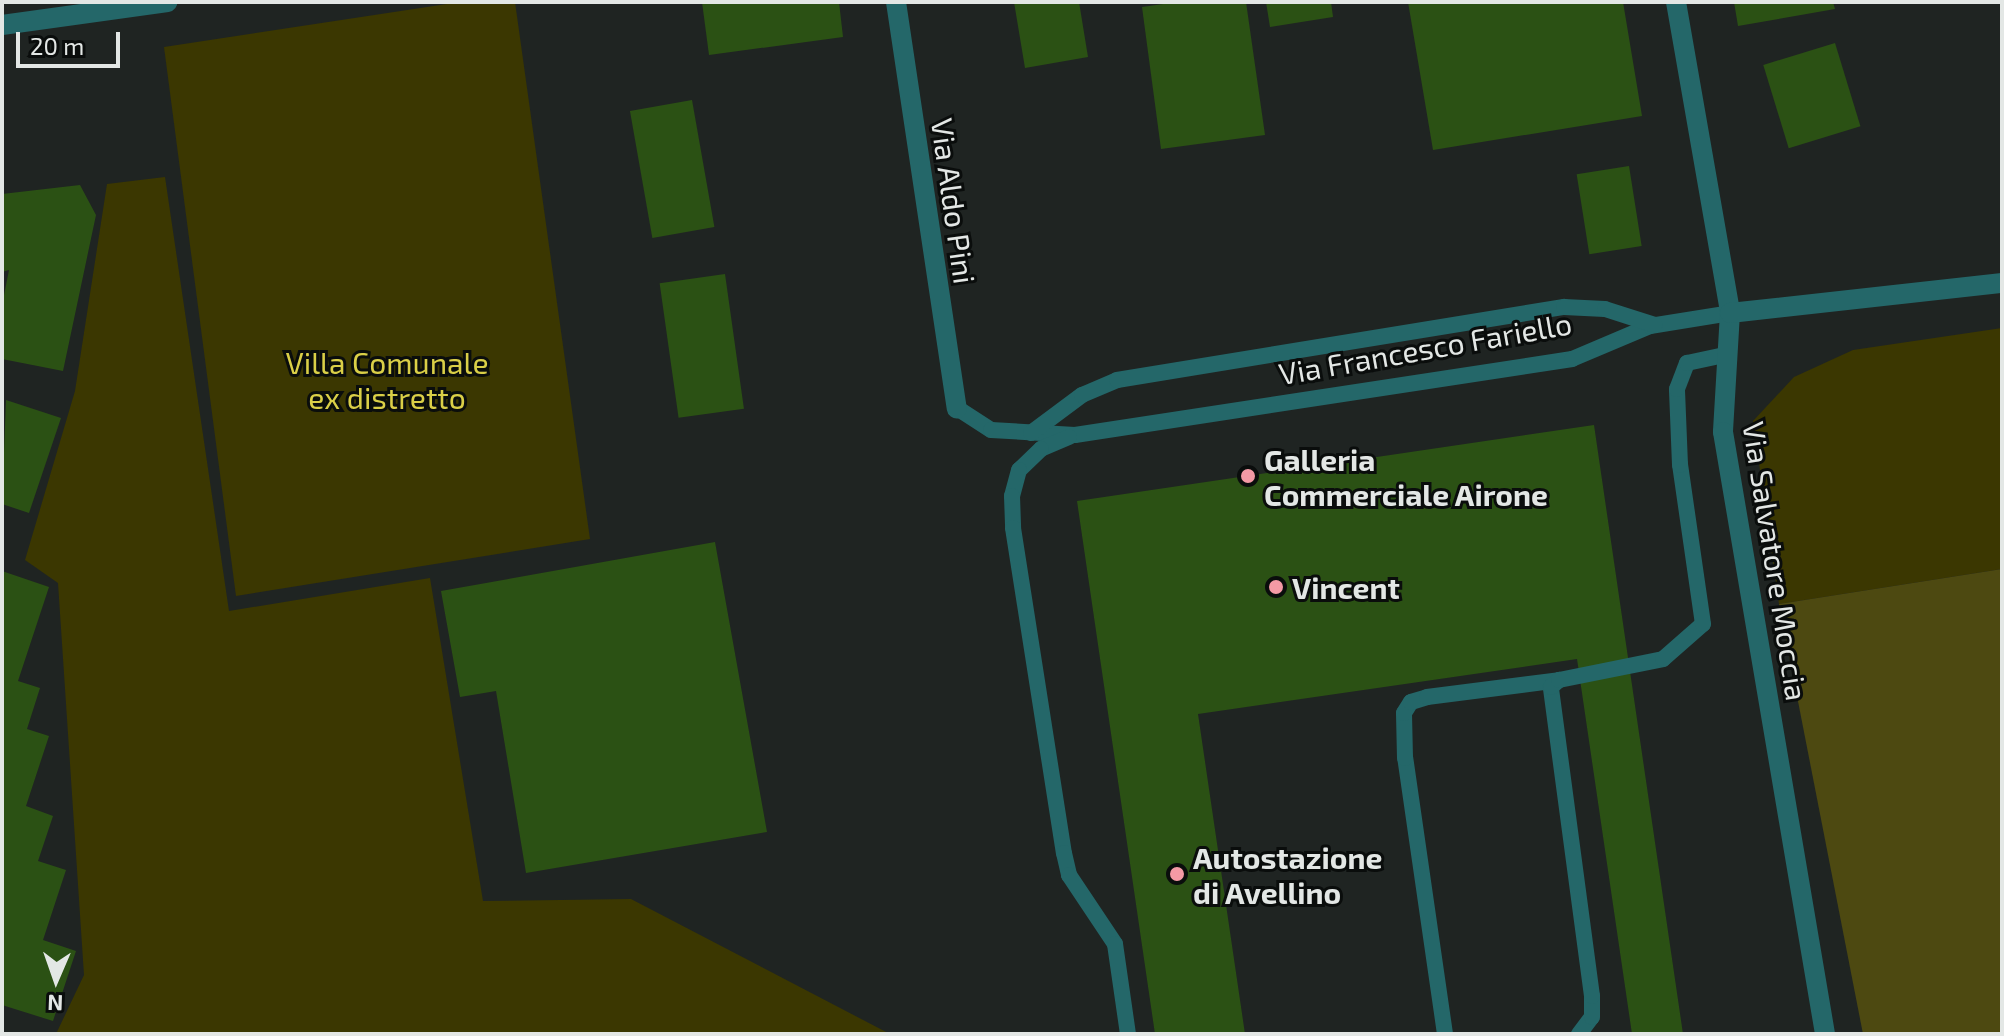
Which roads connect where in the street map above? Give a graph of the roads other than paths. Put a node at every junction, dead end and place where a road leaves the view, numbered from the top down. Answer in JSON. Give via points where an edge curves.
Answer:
{"nodes":[{"id":1,"x":167,"y":2,"type":"edge"},
{"id":2,"x":896,"y":2,"type":"edge"},
{"id":3,"x":1676,"y":2,"type":"edge"},
{"id":4,"x":2,"y":25,"type":"edge"},
{"id":5,"x":2002,"y":283,"type":"edge"},
{"id":6,"x":1730,"y":313,"type":"junction"},
{"id":7,"x":1657,"y":326,"type":"junction"},
{"id":8,"x":1729,"y":354,"type":"junction"},
{"id":9,"x":957,"y":408,"type":"joint"},
{"id":10,"x":1030,"y":434,"type":"junction"},
{"id":11,"x":1075,"y":435,"type":"junction"},
{"id":12,"x":1559,"y":680,"type":"junction"},
{"id":13,"x":1128,"y":1034,"type":"edge"},
{"id":14,"x":1445,"y":1034,"type":"edge"},
{"id":15,"x":1579,"y":1034,"type":"edge"},
{"id":16,"x":1825,"y":1034,"type":"edge"}],
"edges":[{"from":1,"to":4,"type":"street"},
{"from":2,"to":9,"type":"street","name":"Via Aldo Pini"},
{"from":3,"to":6,"type":"street","name":"Via Salvatore Moccia"},
{"from":5,"to":6,"type":"street","name":"Via Francesco Fariello"},
{"from":6,"to":7,"type":"lane","name":"Via Francesco Fariello"},
{"from":6,"to":8,"type":"street","name":"Via Salvatore Moccia"},
{"from":7,"to":10,"type":"lane","via":[[1605,309],[1564,307],[1117,380],[1082,395]]},
{"from":7,"to":11,"type":"lane","name":"Via Francesco Fariello","via":[[1572,359]]},
{"from":8,"to":12,"type":"lane","via":[[1687,363],[1677,389],[1680,465],[1703,624],[1663,659]]},
{"from":8,"to":16,"type":"street","name":"Via Salvatore Moccia","via":[[1723,432]]},
{"from":9,"to":10,"type":"lane","name":"Via Francesco Fariello","via":[[991,430]]},
{"from":10,"to":11,"type":"lane","name":"Via Francesco Fariello"},
{"from":11,"to":13,"type":"lane","via":[[1041,449],[1024,464],[1013,484],[1012,511],[1064,853],[1069,875],[1115,944]]},
{"from":12,"to":14,"type":"lane","via":[[1427,697],[1411,702],[1404,713],[1405,758]]},
{"from":12,"to":15,"type":"lane","via":[[1551,687],[1551,700],[1592,996],[1592,1017]]}]}
